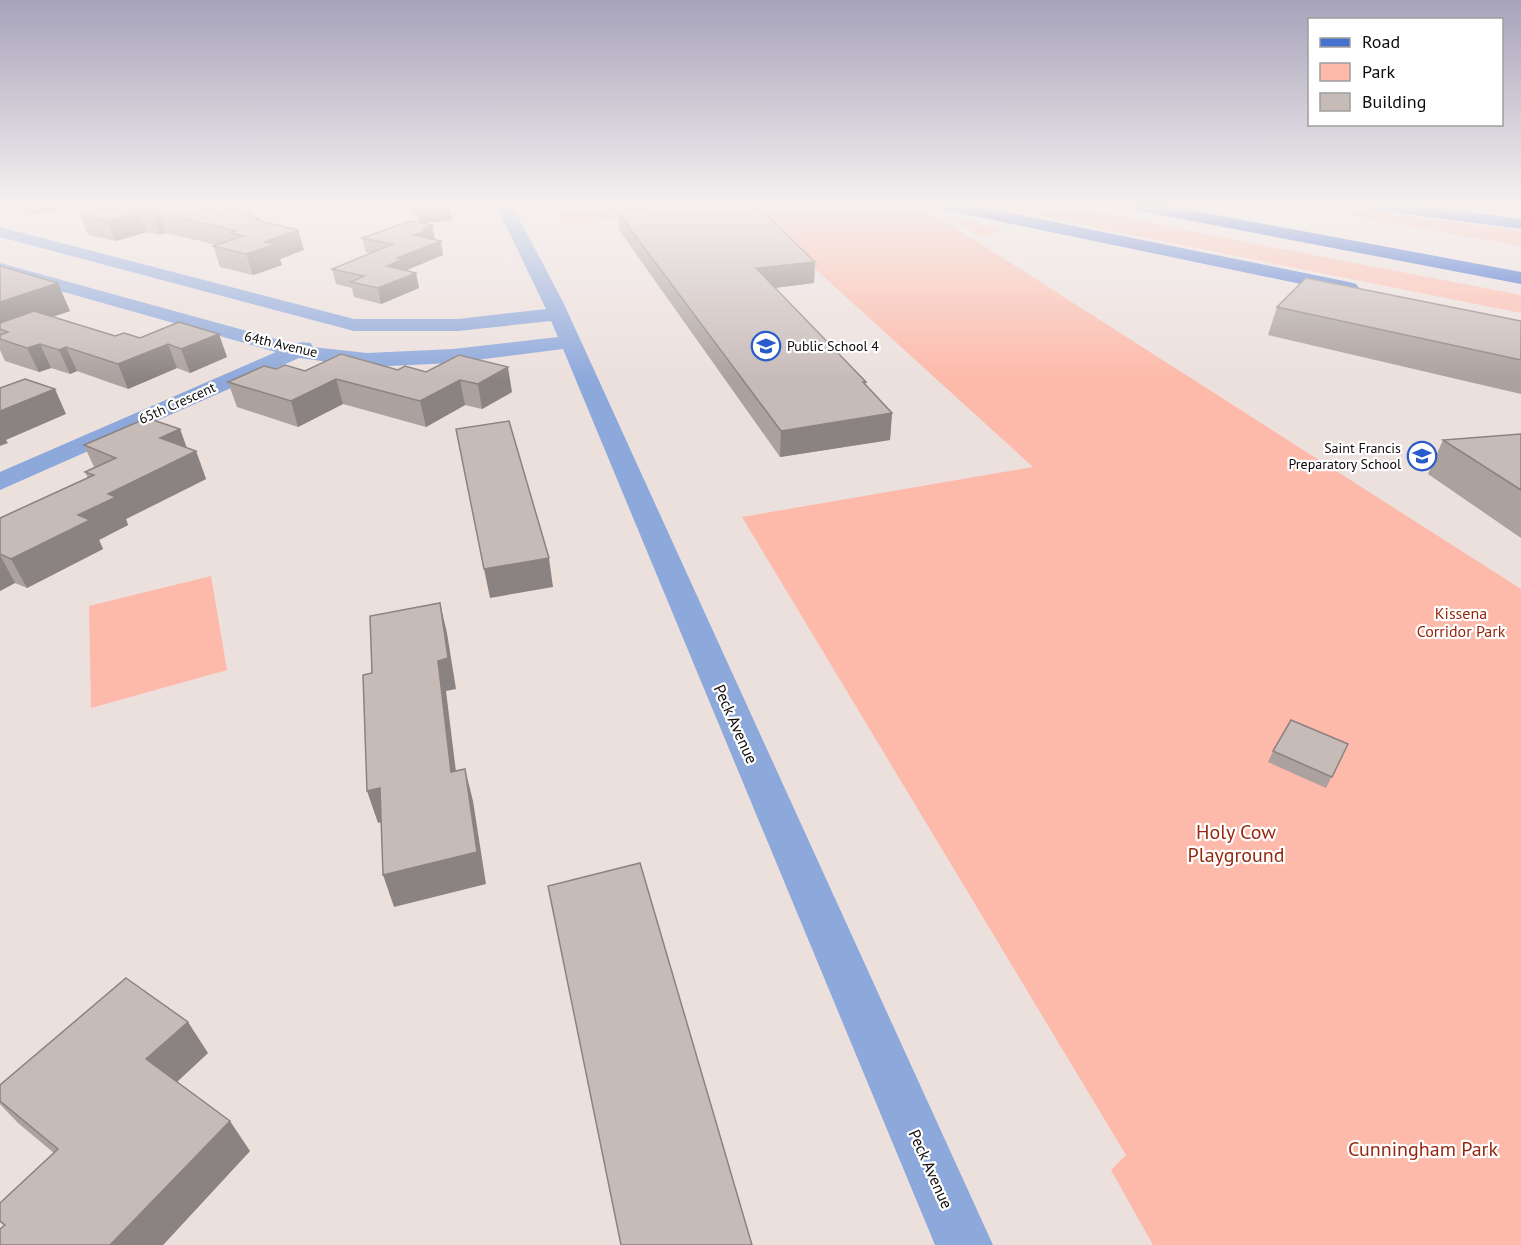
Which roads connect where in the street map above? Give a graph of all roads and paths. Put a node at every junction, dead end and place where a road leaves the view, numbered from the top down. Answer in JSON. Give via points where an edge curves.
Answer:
{"nodes":[{"id":1,"x":76,"y":263,"type":"edge"},
{"id":2,"x":118,"y":263,"type":"edge"},
{"id":3,"x":532,"y":263,"type":"edge"},
{"id":4,"x":1225,"y":263,"type":"edge"},
{"id":5,"x":1441,"y":263,"type":"edge"},
{"id":6,"x":0,"y":268,"type":"edge"},
{"id":7,"x":32,"y":277,"type":"junction"},
{"id":8,"x":1521,"y":278,"type":"edge"},
{"id":9,"x":1371,"y":293,"type":"edge"},
{"id":10,"x":354,"y":325,"type":"junction"},
{"id":11,"x":564,"y":328,"type":"junction"},
{"id":12,"x":296,"y":351,"type":"junction"},
{"id":13,"x":0,"y":482,"type":"edge"},
{"id":14,"x":964,"y":1245,"type":"edge"}],
"edges":[{"from":1,"to":7,"type":"street"},
{"from":2,"to":10,"type":"street"},
{"from":3,"to":11,"type":"street","name":"Peck Avenue"},
{"from":4,"to":9,"type":"main road"},
{"from":5,"to":8,"type":"highway"},
{"from":6,"to":7,"type":"street","name":"64th Avenue"},
{"from":7,"to":12,"type":"street","name":"64th Avenue"},
{"from":10,"to":11,"type":"street"},
{"from":10,"to":12,"type":"street","name":"65th Crescent"},
{"from":11,"to":12,"type":"street","name":"64th Avenue","via":[[453,356],[367,360]]},
{"from":11,"to":14,"type":"street","name":"Peck Avenue"},
{"from":12,"to":13,"type":"street","name":"65th Crescent"}]}
